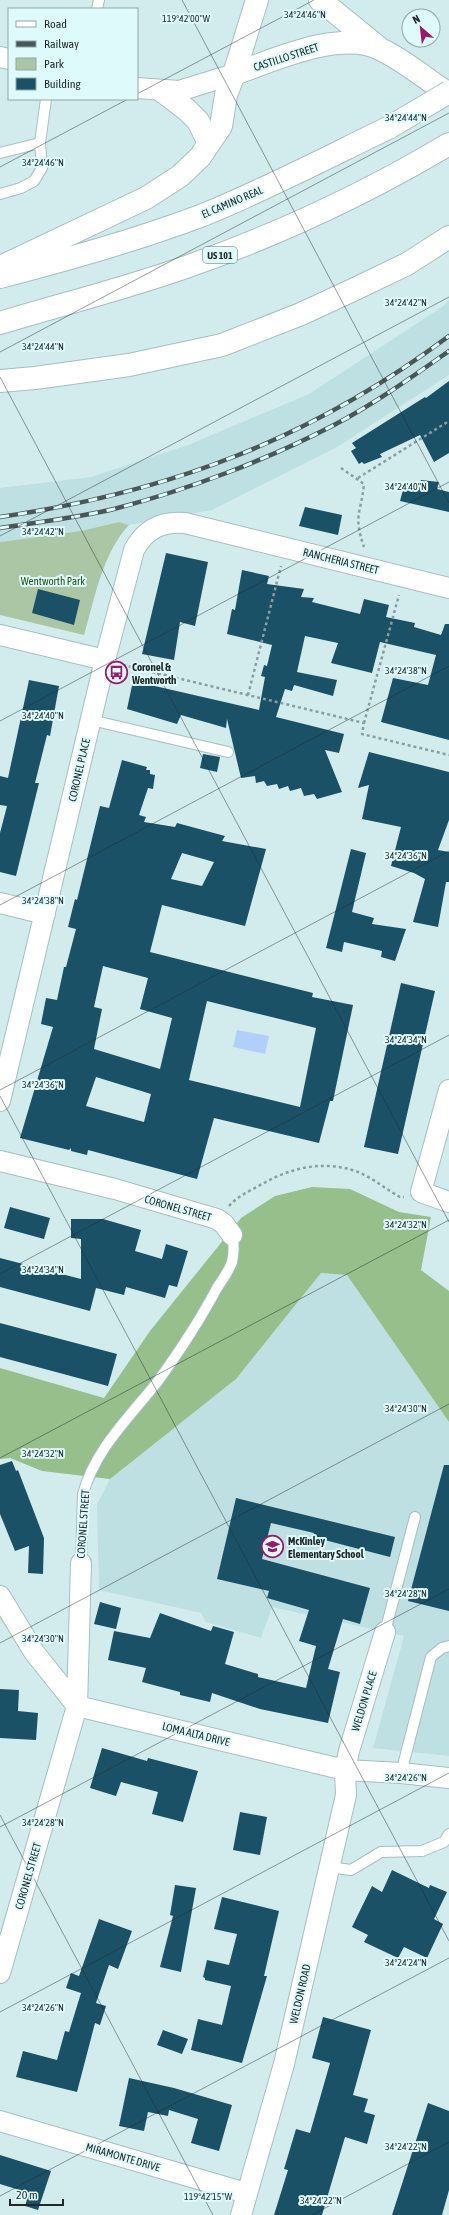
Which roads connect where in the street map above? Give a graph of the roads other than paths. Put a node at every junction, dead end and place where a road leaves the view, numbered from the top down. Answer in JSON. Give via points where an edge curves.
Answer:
{"nodes":[{"id":1,"x":257,"y":0,"type":"edge"},
{"id":2,"x":320,"y":0,"type":"edge"},
{"id":3,"x":379,"y":48,"type":"junction"},
{"id":4,"x":234,"y":74,"type":"junction"},
{"id":5,"x":138,"y":88,"type":"edge"},
{"id":6,"x":162,"y":91,"type":"junction"},
{"id":7,"x":449,"y":93,"type":"edge"},
{"id":8,"x":46,"y":100,"type":"edge"},
{"id":9,"x":40,"y":143,"type":"junction"},
{"id":10,"x":209,"y":144,"type":"junction"},
{"id":11,"x":449,"y":144,"type":"edge"},
{"id":12,"x":0,"y":153,"type":"edge"},
{"id":13,"x":0,"y":194,"type":"edge"},
{"id":14,"x":449,"y":237,"type":"edge"},
{"id":15,"x":0,"y":268,"type":"edge"},
{"id":16,"x":0,"y":277,"type":"edge"},
{"id":17,"x":0,"y":323,"type":"edge"},
{"id":18,"x":0,"y":381,"type":"edge"},
{"id":19,"x":234,"y":535,"type":"joint"},
{"id":20,"x":449,"y":588,"type":"edge"},
{"id":21,"x":0,"y":635,"type":"edge"},
{"id":22,"x":105,"y":660,"type":"junction"},
{"id":23,"x":91,"y":720,"type":"junction"},
{"id":24,"x":228,"y":752,"type":"dead end"},
{"id":25,"x":0,"y":903,"type":"edge"},
{"id":26,"x":45,"y":914,"type":"junction"},
{"id":27,"x":449,"y":1090,"type":"edge"},
{"id":28,"x":0,"y":1101,"type":"edge"},
{"id":29,"x":0,"y":1161,"type":"edge"},
{"id":30,"x":449,"y":1202,"type":"edge"},
{"id":31,"x":232,"y":1235,"type":"joint"},
{"id":32,"x":415,"y":1518,"type":"dead end"},
{"id":33,"x":81,"y":1563,"type":"joint"},
{"id":34,"x":0,"y":1596,"type":"edge"},
{"id":35,"x":386,"y":1632,"type":"joint"},
{"id":36,"x":449,"y":1646,"type":"edge"},
{"id":37,"x":77,"y":1706,"type":"junction"},
{"id":38,"x":345,"y":1770,"type":"junction"},
{"id":39,"x":401,"y":1772,"type":"junction"},
{"id":40,"x":449,"y":1778,"type":"edge"},
{"id":41,"x":449,"y":1834,"type":"edge"},
{"id":42,"x":329,"y":1867,"type":"junction"},
{"id":43,"x":0,"y":1973,"type":"edge"},
{"id":44,"x":0,"y":2121,"type":"edge"},
{"id":45,"x":246,"y":2193,"type":"junction"},
{"id":46,"x":241,"y":2215,"type":"edge"}],
"edges":[{"from":1,"to":4,"type":"main road"},
{"from":2,"to":3,"type":"main road"},
{"from":3,"to":4,"type":"main road","name":"CASTILLO STREET","via":[[355,44],[313,47]]},
{"from":3,"to":7,"type":"main road","name":"CASTILLO STREET"},
{"from":4,"to":6,"type":"street","name":"CASTILLO STREET","via":[[179,91]]},
{"from":4,"to":10,"type":"main road","via":[[226,95],[220,126]]},
{"from":5,"to":6,"type":"street","name":"CASTILLO STREET"},
{"from":6,"to":10,"type":"main road","via":[[198,121]]},
{"from":7,"to":16,"type":"main road","name":"EL CAMINO REAL","bridge":true,"via":[[322,162],[203,215],[120,244]]},
{"from":8,"to":9,"type":"lane"},
{"from":9,"to":12,"type":"lane"},
{"from":9,"to":13,"type":"lane","via":[[42,168],[34,181]]},
{"from":10,"to":15,"type":"main road","via":[[200,157],[180,176],[146,198]]},
{"from":11,"to":17,"type":"main road","number":"US 101","via":[[356,194],[230,251],[147,280]]},
{"from":14,"to":18,"type":"main road","via":[[407,264],[356,289],[222,345],[129,364]]},
{"from":19,"to":20,"type":"street","name":"RANCHERIA STREET"},
{"from":19,"to":22,"type":"street","name":"CORONEL PLACE","via":[[175,522],[152,528],[144,534],[134,550]]},
{"from":21,"to":22,"type":"street"},
{"from":22,"to":23,"type":"street","name":"CORONEL PLACE"},
{"from":23,"to":24,"type":"lane"},
{"from":23,"to":26,"type":"street","name":"CORONEL PLACE"},
{"from":25,"to":26,"type":"street"},
{"from":26,"to":28,"type":"street","name":"CORONEL PLACE"},
{"from":27,"to":30,"type":"street","via":[[421,1192]]},
{"from":29,"to":31,"type":"street","name":"CORONEL STREET","via":[[115,1189],[217,1219]]},
{"from":31,"to":33,"type":"lane","name":"CORONEL STREET","via":[[232,1263],[209,1304],[158,1381],[113,1434],[86,1484],[83,1494]]},
{"from":32,"to":35,"type":"lane"},
{"from":33,"to":37,"type":"street","name":"CORONEL STREET"},
{"from":34,"to":37,"type":"street","via":[[34,1652]]},
{"from":35,"to":38,"type":"street","name":"WELDON PLACE"},
{"from":36,"to":39,"type":"lane","via":[[431,1657]]},
{"from":37,"to":38,"type":"street","name":"LOMA ALTA DRIVE"},
{"from":37,"to":43,"type":"street","name":"CORONEL STREET"},
{"from":38,"to":39,"type":"street","name":"LOMA ALTA DRIVE"},
{"from":38,"to":42,"type":"street","name":"WELDON ROAD","via":[[346,1795]]},
{"from":39,"to":40,"type":"street","name":"LOMA ALTA DRIVE"},
{"from":41,"to":42,"type":"lane","via":[[444,1842],[422,1851],[381,1852],[351,1870]]},
{"from":42,"to":45,"type":"street","name":"WELDON ROAD","via":[[284,2064]]},
{"from":44,"to":45,"type":"street","name":"MIRAMONTE DRIVE"},
{"from":45,"to":46,"type":"street","name":"WELDON ROAD"}]}
